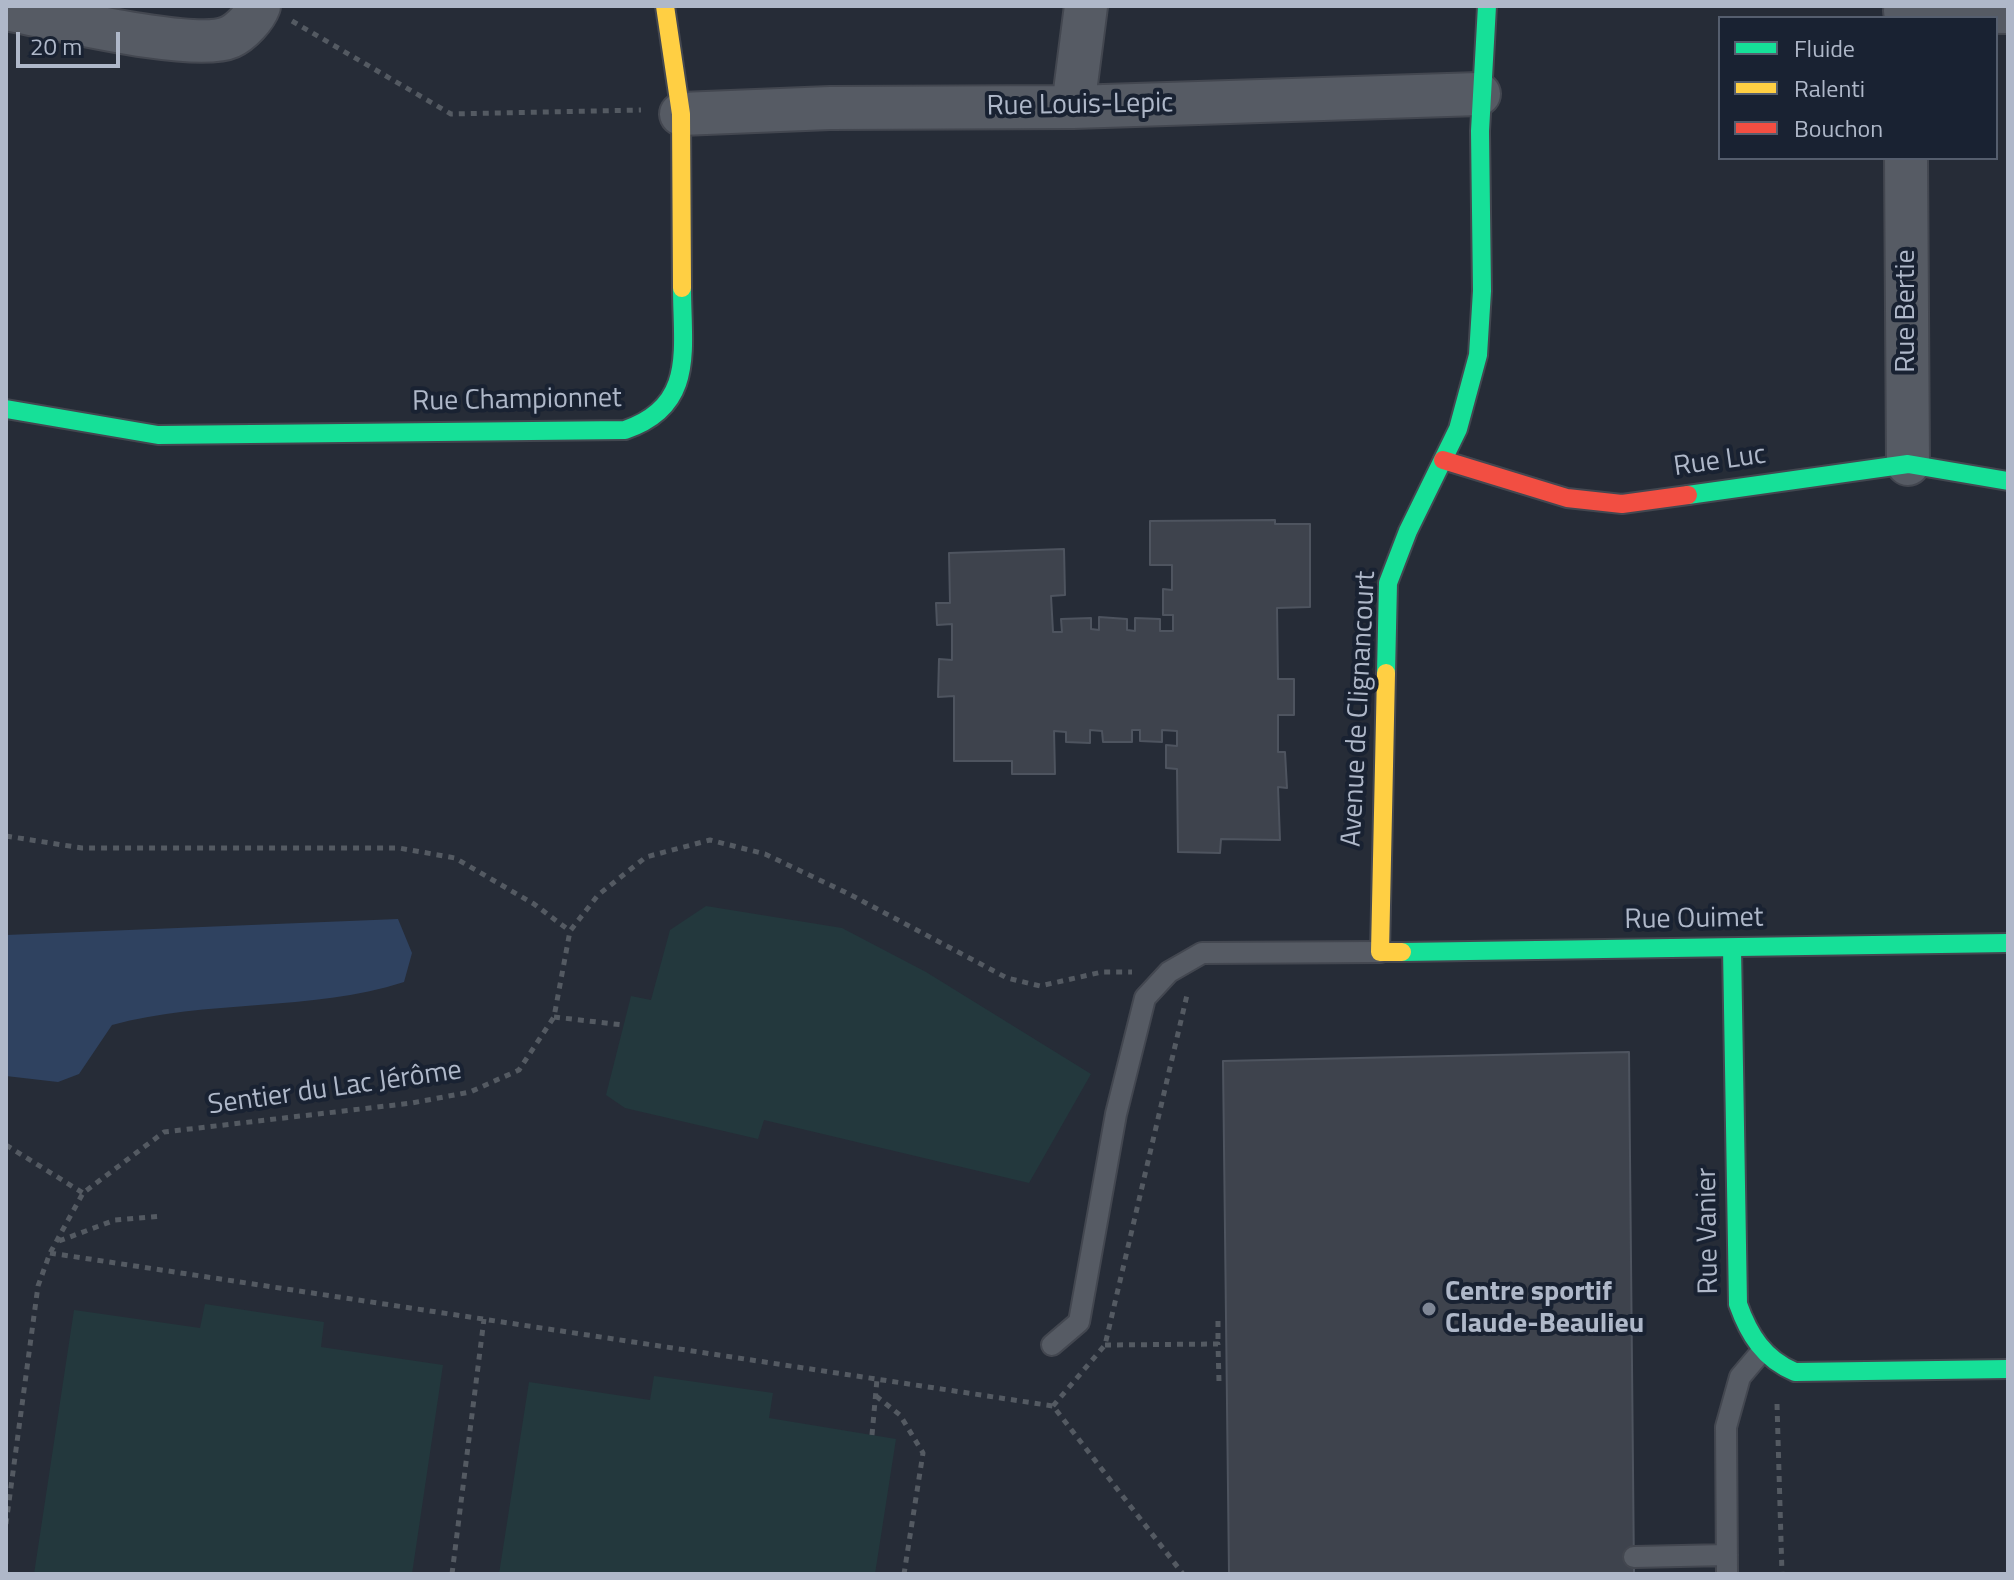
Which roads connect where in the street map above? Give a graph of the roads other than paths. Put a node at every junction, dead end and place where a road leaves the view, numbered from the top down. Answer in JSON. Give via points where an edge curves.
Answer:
{"nodes":[{"id":1,"x":665,"y":6,"type":"edge"},
{"id":2,"x":1086,"y":6,"type":"edge"},
{"id":3,"x":1487,"y":6,"type":"edge"},
{"id":4,"x":6,"y":9,"type":"edge"},
{"id":5,"x":272,"y":11,"type":"edge"},
{"id":6,"x":1905,"y":12,"type":"edge"},
{"id":7,"x":2008,"y":12,"type":"edge"},
{"id":8,"x":1479,"y":94,"type":"junction"},
{"id":9,"x":1073,"y":107,"type":"junction"},
{"id":10,"x":666,"y":112,"type":"junction"},
{"id":11,"x":1906,"y":160,"type":"edge"},
{"id":12,"x":6,"y":409,"type":"edge"},
{"id":13,"x":1443,"y":460,"type":"junction"},
{"id":14,"x":1908,"y":464,"type":"junction"},
{"id":15,"x":2008,"y":481,"type":"edge"},
{"id":16,"x":2008,"y":943,"type":"edge"},
{"id":17,"x":1732,"y":948,"type":"junction"},
{"id":18,"x":1380,"y":952,"type":"junction"},
{"id":19,"x":1052,"y":1345,"type":"dead end"},
{"id":20,"x":1762,"y":1351,"type":"junction"},
{"id":21,"x":2008,"y":1369,"type":"edge"},
{"id":22,"x":1634,"y":1557,"type":"dead end"},
{"id":23,"x":1727,"y":1564,"type":"edge"}],
"edges":[{"from":1,"to":10,"type":"street","name":"Rue Championnet"},
{"from":2,"to":9,"type":"street"},
{"from":3,"to":8,"type":"street","name":"Avenue de Clignancourt"},
{"from":4,"to":5,"type":"street","via":[[195,42],[230,37],[256,15]]},
{"from":6,"to":7,"type":"street"},
{"from":8,"to":9,"type":"street","name":"Rue Louis-Lepic"},
{"from":8,"to":13,"type":"street","name":"Avenue de Clignancourt","via":[[1482,332],[1474,380]]},
{"from":9,"to":10,"type":"street","name":"Rue Louis-Lepic"},
{"from":10,"to":12,"type":"street","name":"Rue Championnet","via":[[682,378],[650,422],[625,430],[158,435]]},
{"from":11,"to":14,"type":"street","name":"Rue Bertie"},
{"from":13,"to":14,"type":"street","name":"Rue Luc","via":[[1567,498],[1622,504]]},
{"from":13,"to":18,"type":"street","name":"Avenue de Clignancourt","via":[[1399,546],[1388,583]]},
{"from":14,"to":15,"type":"street","name":"Rue Luc"},
{"from":16,"to":17,"type":"street","name":"Rue Ouimet"},
{"from":17,"to":18,"type":"street","name":"Rue Ouimet"},
{"from":17,"to":20,"type":"street","name":"Rue Vanier","via":[[1738,1304],[1747,1331]]},
{"from":18,"to":19,"type":"lane","via":[[1202,953],[1169,972],[1145,998],[1116,1114],[1079,1322]]},
{"from":20,"to":21,"type":"street","name":"Rue Vanier","via":[[1795,1372]]},
{"from":20,"to":23,"type":"lane","via":[[1740,1377],[1726,1427]]},
{"from":22,"to":23,"type":"lane"}]}
